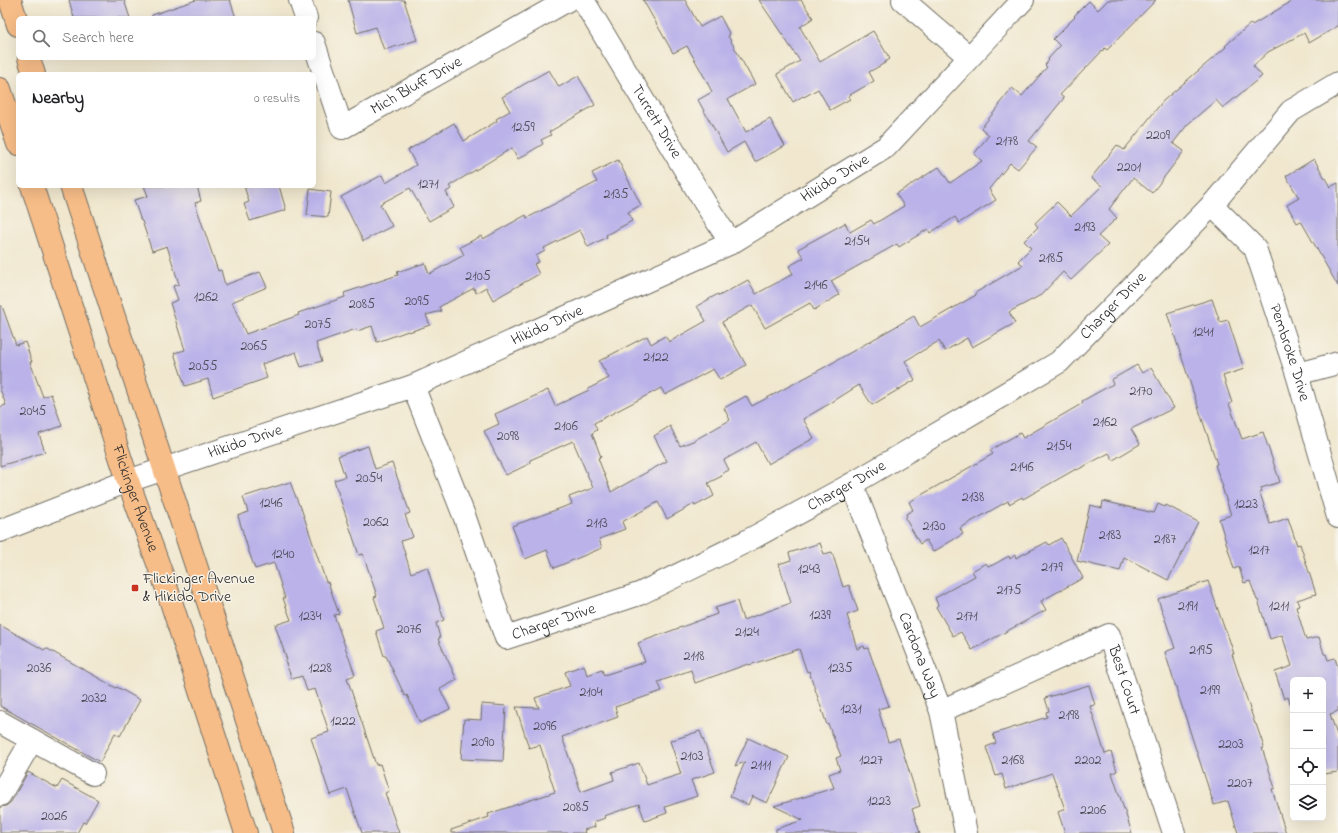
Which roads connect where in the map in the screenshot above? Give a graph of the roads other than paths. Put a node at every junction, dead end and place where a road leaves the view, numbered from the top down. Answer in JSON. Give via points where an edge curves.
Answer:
{"nodes":[{"id":1,"x":10,"y":0,"type":"edge"},
{"id":2,"x":300,"y":0,"type":"edge"},
{"id":3,"x":568,"y":0,"type":"edge"},
{"id":4,"x":583,"y":0,"type":"edge"},
{"id":5,"x":903,"y":0,"type":"edge"},
{"id":6,"x":1023,"y":0,"type":"edge"},
{"id":7,"x":305,"y":16,"type":"edge"},
{"id":8,"x":16,"y":19,"type":"edge"},
{"id":9,"x":316,"y":49,"type":"edge"},
{"id":10,"x":969,"y":57,"type":"junction"},
{"id":11,"x":30,"y":60,"type":"edge"},
{"id":12,"x":33,"y":72,"type":"edge"},
{"id":13,"x":1338,"y":83,"type":"edge"},
{"id":14,"x":0,"y":89,"type":"edge"},
{"id":15,"x":16,"y":138,"type":"edge"},
{"id":16,"x":33,"y":188,"type":"edge"},
{"id":17,"x":72,"y":188,"type":"edge"},
{"id":18,"x":1212,"y":205,"type":"junction"},
{"id":19,"x":730,"y":243,"type":"junction"},
{"id":20,"x":1338,"y":363,"type":"edge"},
{"id":21,"x":1297,"y":374,"type":"junction"},
{"id":22,"x":413,"y":386,"type":"junction"},
{"id":23,"x":164,"y":468,"type":"junction"},
{"id":24,"x":128,"y":481,"type":"junction"},
{"id":25,"x":852,"y":484,"type":"junction"},
{"id":26,"x":1338,"y":517,"type":"edge"},
{"id":27,"x":0,"y":531,"type":"edge"},
{"id":28,"x":941,"y":711,"type":"junction"},
{"id":29,"x":0,"y":722,"type":"edge"},
{"id":30,"x":32,"y":740,"type":"junction"},
{"id":31,"x":93,"y":774,"type":"dead end"},
{"id":32,"x":0,"y":795,"type":"edge"},
{"id":33,"x":246,"y":833,"type":"edge"},
{"id":34,"x":284,"y":833,"type":"edge"},
{"id":35,"x":966,"y":833,"type":"edge"},
{"id":36,"x":1174,"y":833,"type":"edge"}],
"edges":[{"from":1,"to":8,"type":"main road"},
{"from":2,"to":7,"type":"street"},
{"from":3,"to":9,"type":"street","name":"Mich Bluff Drive","via":[[342,128]]},
{"from":4,"to":19,"type":"street","name":"Turrett Drive"},
{"from":5,"to":10,"type":"street"},
{"from":6,"to":10,"type":"street","name":"Hikido Drive"},
{"from":10,"to":19,"type":"street","name":"Hikido Drive","via":[[886,147]]},
{"from":11,"to":12,"type":"main road"},
{"from":13,"to":18,"type":"street","name":"Charger Drive","via":[[1291,111]]},
{"from":14,"to":15,"type":"main road"},
{"from":16,"to":24,"type":"main road","name":"Flickinger Avenue"},
{"from":17,"to":23,"type":"main road"},
{"from":18,"to":21,"type":"street","name":"Pembroke Drive","via":[[1256,248]]},
{"from":18,"to":25,"type":"street","name":"Charger Drive","via":[[1058,362]]},
{"from":19,"to":22,"type":"street","name":"Hikido Drive"},
{"from":20,"to":21,"type":"street"},
{"from":21,"to":26,"type":"street","name":"Pembroke Drive"},
{"from":22,"to":23,"type":"street","name":"Hikido Drive"},
{"from":22,"to":25,"type":"street","name":"Charger Drive","via":[[466,518],[506,638],[639,594],[747,541]]},
{"from":23,"to":24,"type":"street","name":"Hikido Drive"},
{"from":23,"to":34,"type":"main road"},
{"from":24,"to":27,"type":"street","name":"Hikido Drive"},
{"from":24,"to":33,"type":"main road","name":"Flickinger Avenue","via":[[164,580]]},
{"from":25,"to":28,"type":"street","name":"Cardona Way"},
{"from":28,"to":35,"type":"street","name":"Cardona Way"},
{"from":28,"to":36,"type":"street","name":"Best Court","via":[[1109,635]]},
{"from":29,"to":30,"type":"street"},
{"from":30,"to":31,"type":"street"},
{"from":30,"to":32,"type":"street"}]}
